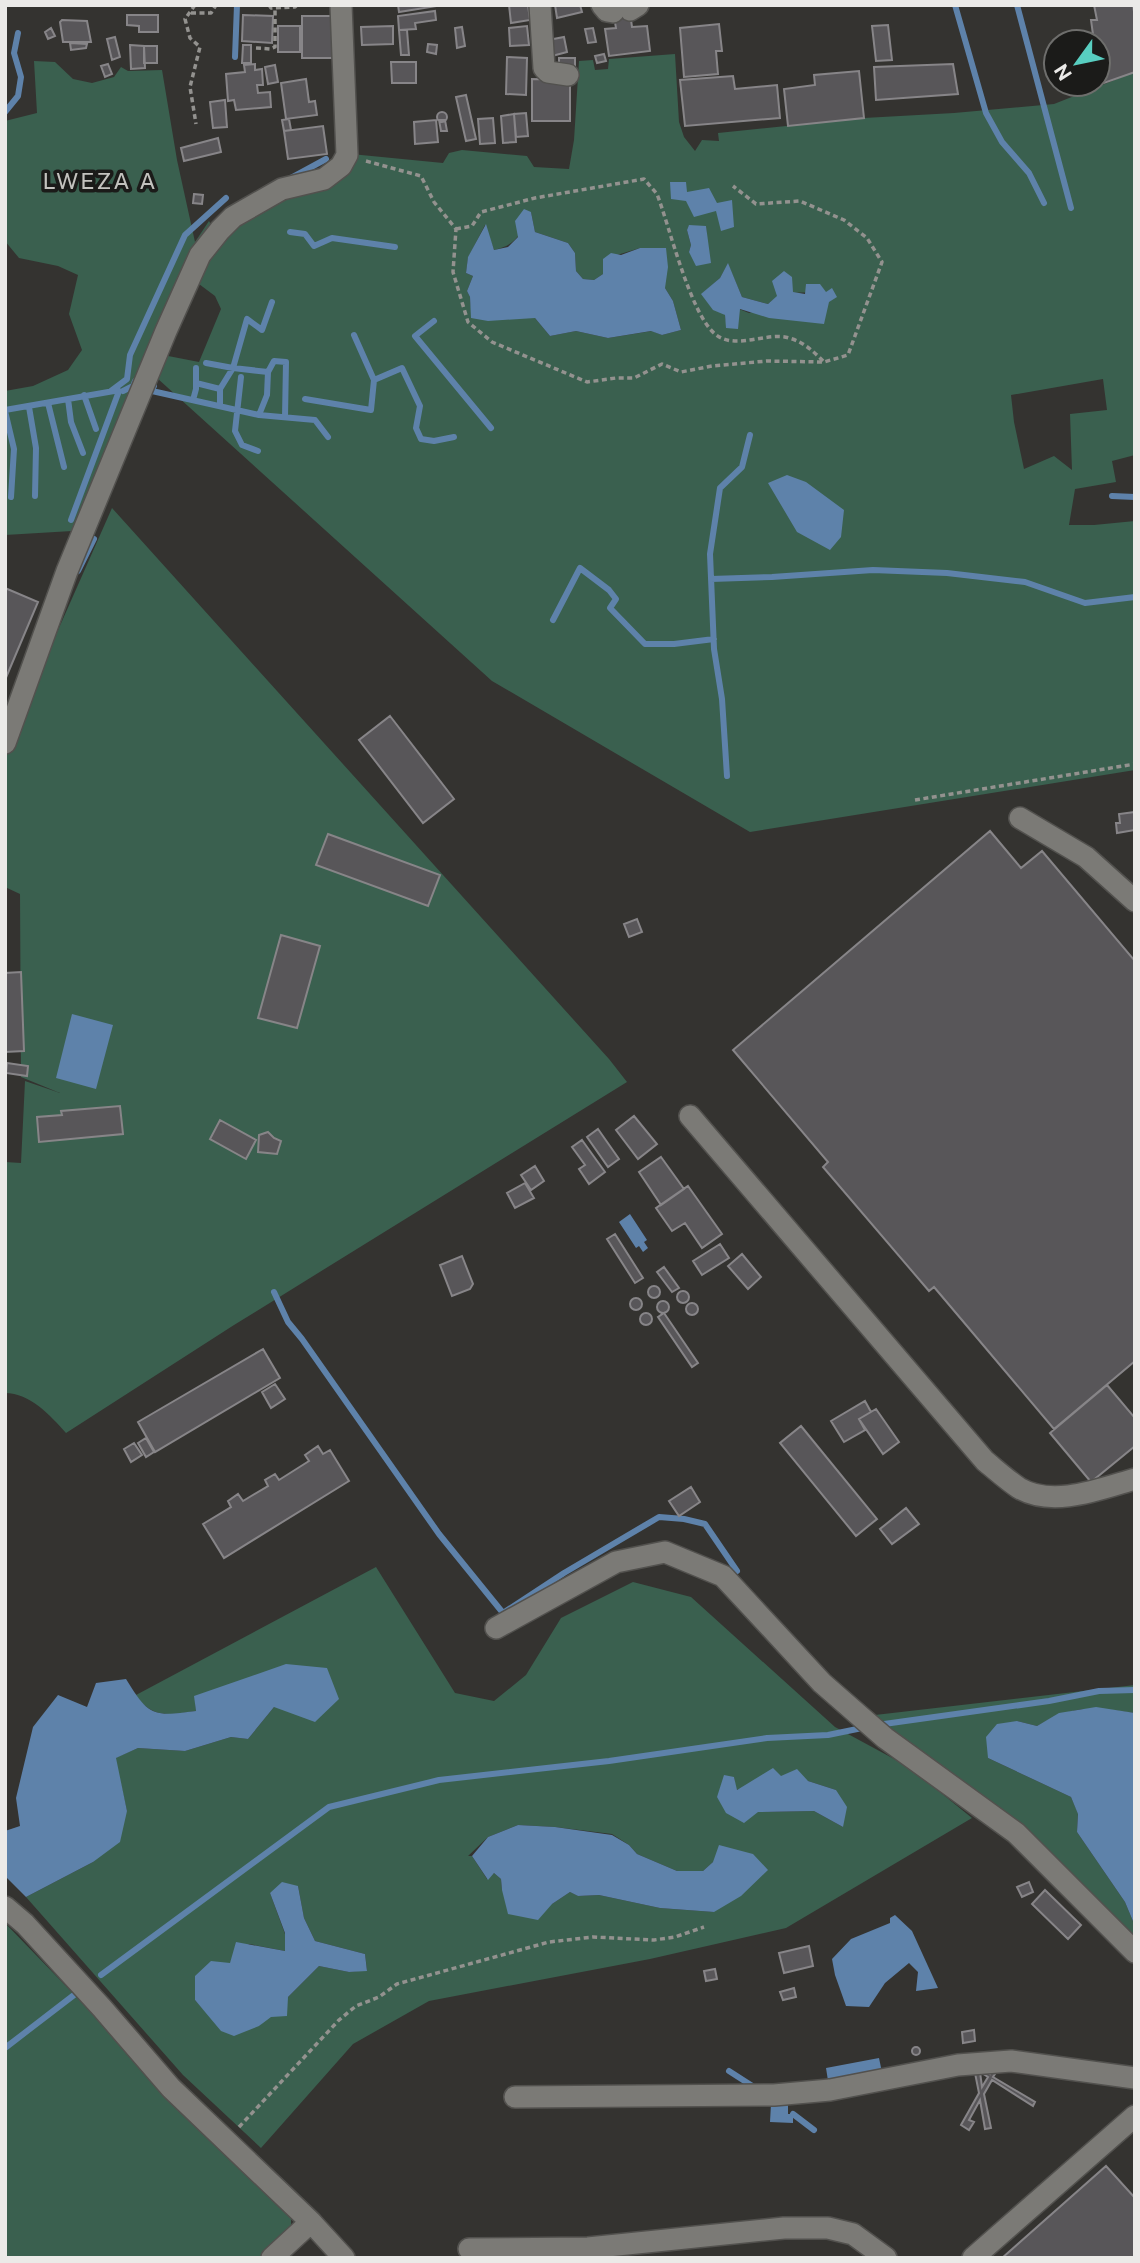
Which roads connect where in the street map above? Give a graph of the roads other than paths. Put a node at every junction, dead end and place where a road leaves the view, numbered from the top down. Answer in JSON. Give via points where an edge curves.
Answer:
{"nodes":[{"id":1,"x":341,"y":5,"type":"edge"},
{"id":2,"x":540,"y":5,"type":"edge"},
{"id":3,"x":568,"y":75,"type":"dead end"},
{"id":4,"x":5,"y":743,"type":"edge"},
{"id":5,"x":1020,"y":818,"type":"dead end"},
{"id":6,"x":1135,"y":901,"type":"edge"},
{"id":7,"x":690,"y":1116,"type":"dead end"},
{"id":8,"x":1135,"y":1479,"type":"edge"},
{"id":9,"x":496,"y":1628,"type":"dead end"},
{"id":10,"x":5,"y":1907,"type":"edge"},
{"id":11,"x":1135,"y":1952,"type":"edge"},
{"id":12,"x":1135,"y":2078,"type":"edge"},
{"id":13,"x":515,"y":2098,"type":"dead end"},
{"id":14,"x":1135,"y":2116,"type":"edge"},
{"id":15,"x":311,"y":2222,"type":"junction"},
{"id":16,"x":469,"y":2249,"type":"dead end"},
{"id":17,"x":272,"y":2258,"type":"edge"},
{"id":18,"x":344,"y":2258,"type":"edge"},
{"id":19,"x":886,"y":2258,"type":"edge"},
{"id":20,"x":973,"y":2258,"type":"edge"}],
"edges":[{"from":1,"to":4,"type":"street","via":[[337,96],[347,155],[324,179],[282,189],[233,217],[200,255],[67,571]]},
{"from":2,"to":3,"type":"street","via":[[544,68]]},
{"from":5,"to":6,"type":"street","via":[[1086,857]]},
{"from":7,"to":8,"type":"street","via":[[985,1461],[1020,1488],[1041,1497]]},
{"from":9,"to":11,"type":"street","via":[[616,1562],[665,1552],[723,1576],[822,1683],[885,1738],[1016,1833]]},
{"from":10,"to":15,"type":"street","via":[[171,2088]]},
{"from":12,"to":13,"type":"street","via":[[1011,2061],[958,2065],[830,2090],[774,2095]]},
{"from":14,"to":20,"type":"street"},
{"from":15,"to":17,"type":"street"},
{"from":15,"to":18,"type":"street"},
{"from":16,"to":19,"type":"street","via":[[588,2248],[784,2228],[828,2228],[853,2234]]}]}
